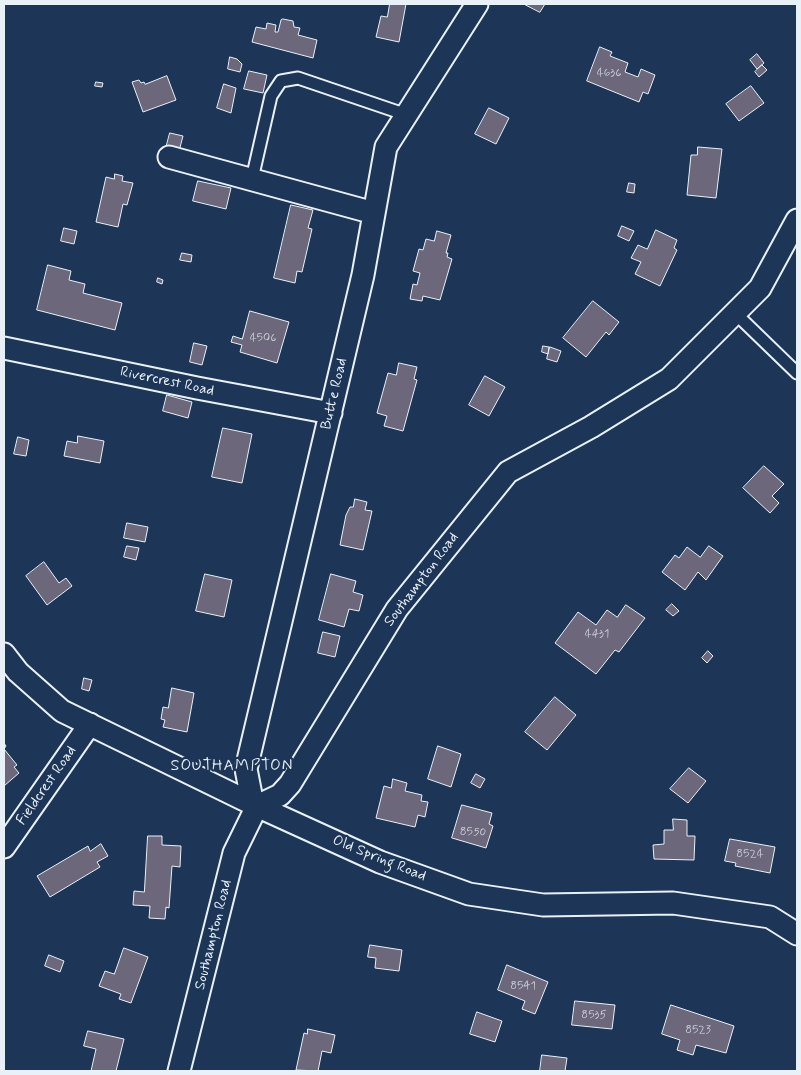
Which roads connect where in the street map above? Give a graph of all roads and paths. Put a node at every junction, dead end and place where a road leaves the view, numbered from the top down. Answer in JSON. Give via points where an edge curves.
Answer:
{"nodes":[{"id":1,"x":478,"y":4,"type":"edge"},
{"id":2,"x":407,"y":115,"type":"junction"},
{"id":3,"x":169,"y":156,"type":"dead end"},
{"id":4,"x":252,"y":179,"type":"junction"},
{"id":5,"x":374,"y":213,"type":"junction"},
{"id":6,"x":797,"y":220,"type":"edge"},
{"id":7,"x":735,"y":313,"type":"junction"},
{"id":8,"x":4,"y":348,"type":"edge"},
{"id":9,"x":797,"y":373,"type":"edge"},
{"id":10,"x":331,"y":413,"type":"junction"},
{"id":11,"x":4,"y":654,"type":"edge"},
{"id":12,"x":90,"y":724,"type":"junction"},
{"id":13,"x":255,"y":806,"type":"junction"},
{"id":14,"x":4,"y":847,"type":"edge"},
{"id":15,"x":797,"y":934,"type":"edge"},
{"id":16,"x":179,"y":1071,"type":"edge"}],
"edges":[{"from":1,"to":2,"type":"street","name":"Butte Road"},
{"from":2,"to":4,"type":"lane","via":[[298,78],[281,81],[271,96]]},
{"from":2,"to":5,"type":"street","name":"Butte Road","via":[[386,147]]},
{"from":3,"to":4,"type":"street"},
{"from":4,"to":5,"type":"street"},
{"from":5,"to":10,"type":"street","name":"Butte Road"},
{"from":6,"to":7,"type":"street","name":"Southampton Road","via":[[760,288]]},
{"from":7,"to":9,"type":"lane"},
{"from":7,"to":13,"type":"street","name":"Southampton Road","via":[[669,379],[591,427],[508,472],[397,609],[290,784],[280,795]]},
{"from":8,"to":10,"type":"street","name":"Rivercrest Road"},
{"from":10,"to":13,"type":"street","name":"Butte Road","via":[[246,769]]},
{"from":11,"to":12,"type":"street","name":"Old Spring Road","via":[[18,672],[62,710]]},
{"from":12,"to":13,"type":"street","name":"Old Spring Road"},
{"from":12,"to":14,"type":"street","name":"Fieldcrest Road"},
{"from":13,"to":15,"type":"street","name":"Old Spring Road","via":[[380,862],[469,894],[543,905],[673,903],[770,917]]},
{"from":13,"to":16,"type":"street","name":"Southampton Road","via":[[234,853]]}]}
